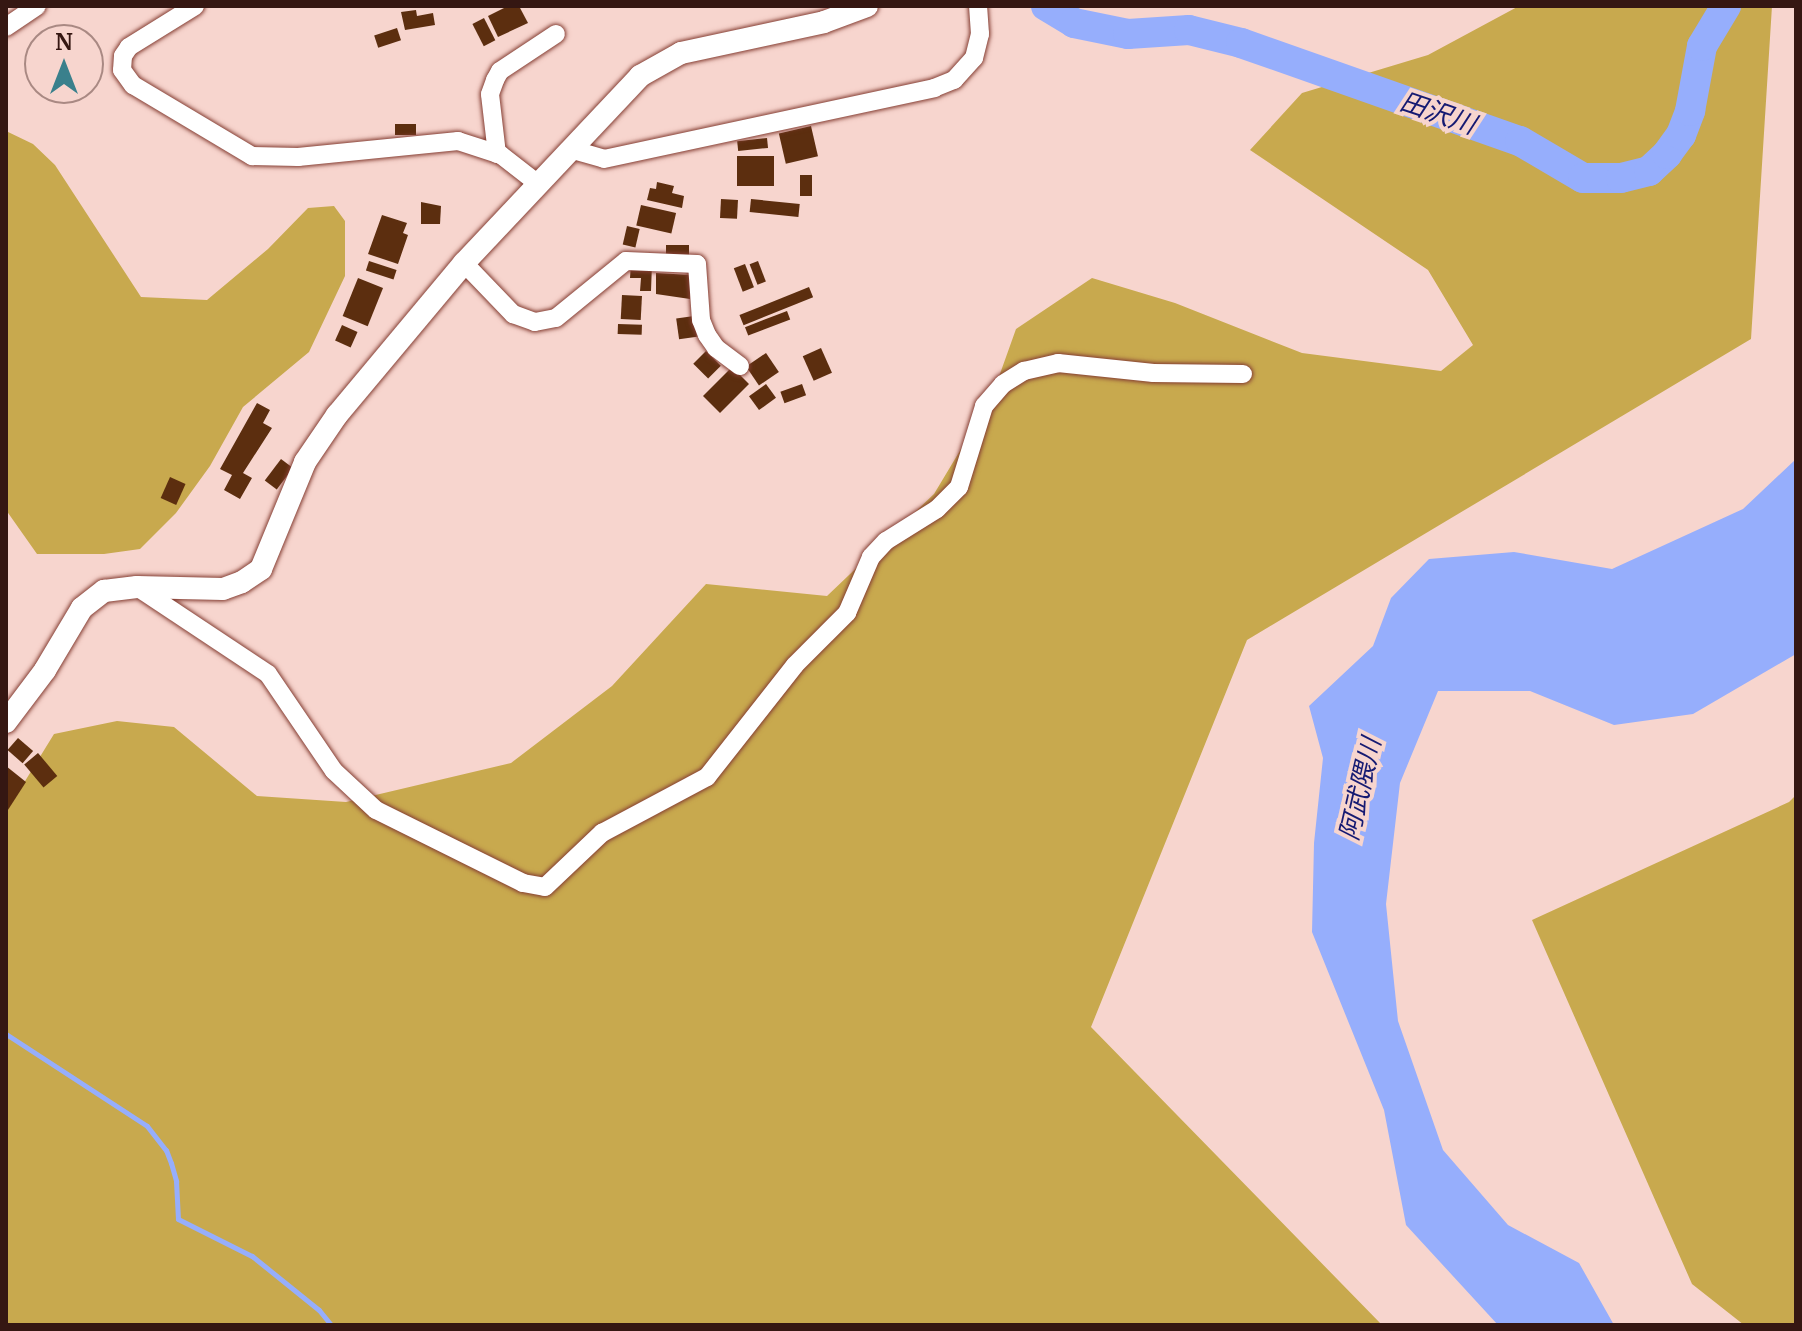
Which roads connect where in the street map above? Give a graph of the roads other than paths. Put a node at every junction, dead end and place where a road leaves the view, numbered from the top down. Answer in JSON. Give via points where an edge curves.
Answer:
{"nodes":[{"id":1,"x":37,"y":6,"type":"edge"},
{"id":2,"x":195,"y":6,"type":"edge"},
{"id":3,"x":867,"y":6,"type":"edge"},
{"id":4,"x":978,"y":6,"type":"edge"},
{"id":5,"x":6,"y":27,"type":"edge"},
{"id":6,"x":556,"y":34,"type":"dead end"},
{"id":7,"x":570,"y":149,"type":"junction"},
{"id":8,"x":497,"y":154,"type":"junction"},
{"id":9,"x":537,"y":183,"type":"junction"},
{"id":10,"x":464,"y":263,"type":"junction"},
{"id":11,"x":740,"y":366,"type":"dead end"},
{"id":12,"x":1243,"y":374,"type":"dead end"},
{"id":13,"x":137,"y":587,"type":"junction"},
{"id":14,"x":6,"y":722,"type":"edge"}],
"edges":[{"from":1,"to":5,"type":"street"},
{"from":2,"to":8,"type":"street","via":[[129,47],[122,63],[125,78],[252,156],[298,157],[449,141]]},
{"from":3,"to":7,"type":"street","via":[[824,22],[668,59],[625,90]]},
{"from":4,"to":7,"type":"street","via":[[980,34],[974,58],[954,80],[934,88],[604,159]]},
{"from":6,"to":8,"type":"street","via":[[500,71],[495,80],[490,94]]},
{"from":7,"to":9,"type":"street"},
{"from":8,"to":9,"type":"street"},
{"from":9,"to":10,"type":"street"},
{"from":10,"to":11,"type":"street","via":[[513,314],[535,322],[556,318],[626,261],[697,264],[707,335]]},
{"from":10,"to":13,"type":"street","via":[[313,448],[261,569],[223,589]]},
{"from":12,"to":13,"type":"street","via":[[1153,373],[1058,363],[1024,371],[1003,384],[984,406],[959,487],[871,557],[847,613],[795,665],[707,777],[602,833],[545,887],[523,883],[376,810],[334,771],[268,674]]},
{"from":13,"to":14,"type":"street","via":[[104,591],[82,608]]}]}
